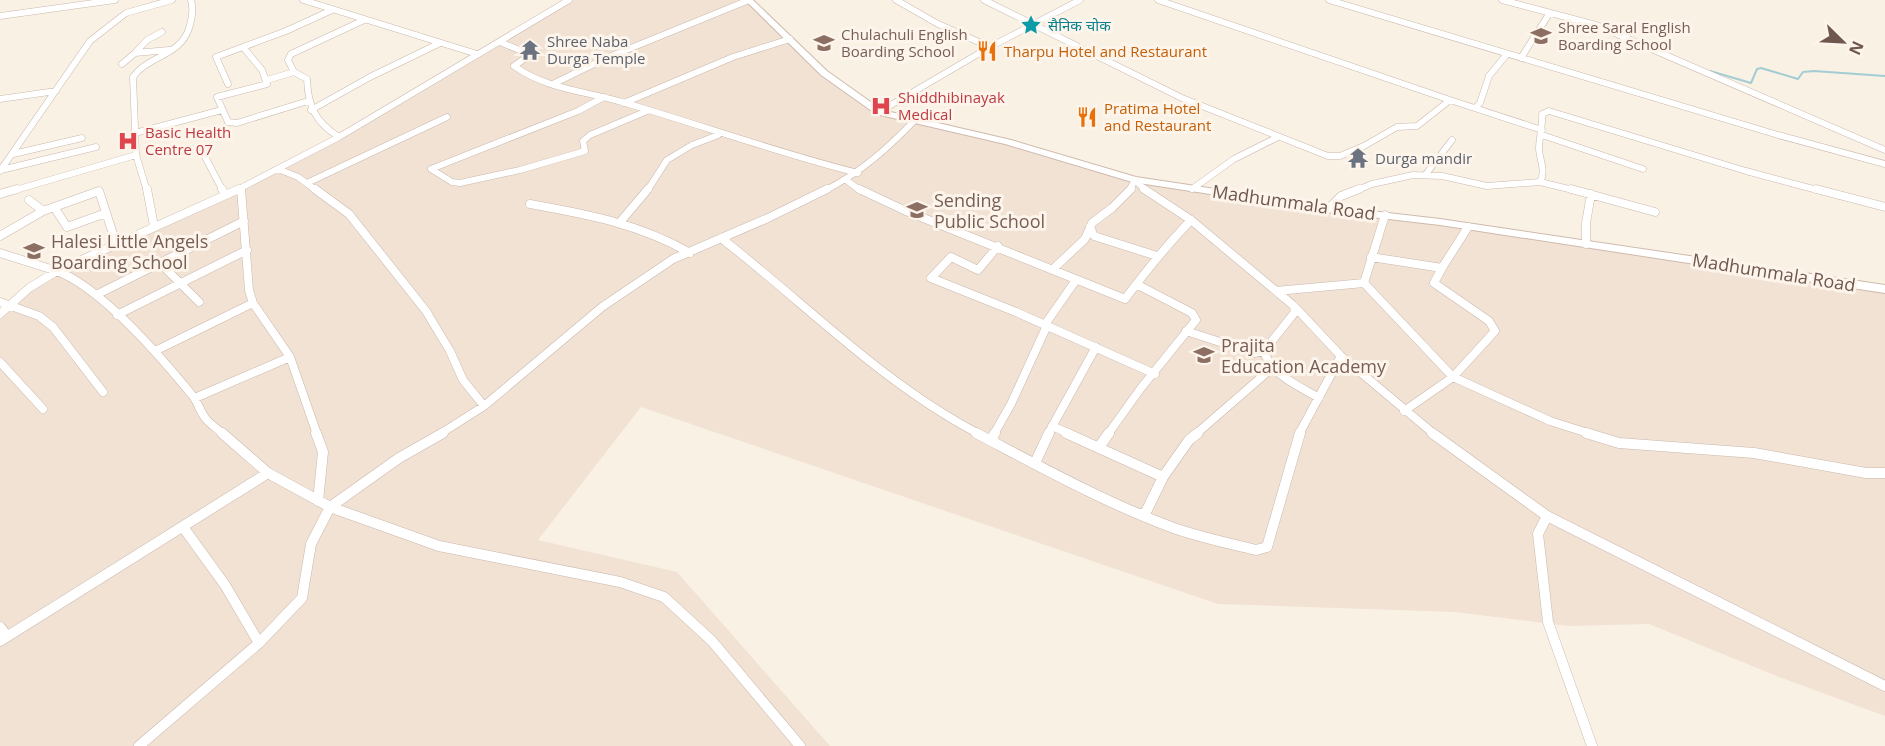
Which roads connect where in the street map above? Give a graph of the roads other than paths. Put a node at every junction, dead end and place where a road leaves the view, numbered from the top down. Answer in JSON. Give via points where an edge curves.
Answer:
{"nodes":[{"id":1,"x":115,"y":0,"type":"edge"},
{"id":2,"x":141,"y":0,"type":"edge"},
{"id":3,"x":171,"y":0,"type":"edge"},
{"id":4,"x":190,"y":0,"type":"edge"},
{"id":5,"x":303,"y":0,"type":"edge"},
{"id":6,"x":569,"y":0,"type":"edge"},
{"id":7,"x":749,"y":0,"type":"edge"},
{"id":8,"x":896,"y":0,"type":"edge"},
{"id":9,"x":984,"y":0,"type":"edge"},
{"id":10,"x":1080,"y":0,"type":"edge"},
{"id":11,"x":1158,"y":0,"type":"edge"},
{"id":12,"x":1329,"y":0,"type":"edge"},
{"id":13,"x":1502,"y":0,"type":"edge"},
{"id":14,"x":143,"y":9,"type":"junction"},
{"id":15,"x":332,"y":10,"type":"junction"},
{"id":16,"x":1549,"y":14,"type":"junction"},
{"id":17,"x":0,"y":16,"type":"edge"},
{"id":18,"x":364,"y":20,"type":"junction"},
{"id":19,"x":1031,"y":25,"type":"junction"},
{"id":20,"x":162,"y":32,"type":"dead end"},
{"id":21,"x":790,"y":39,"type":"junction"},
{"id":22,"x":440,"y":42,"type":"junction"},
{"id":23,"x":500,"y":42,"type":"junction"},
{"id":24,"x":243,"y":47,"type":"junction"},
{"id":25,"x":990,"y":47,"type":"junction"},
{"id":26,"x":176,"y":50,"type":"junction"},
{"id":27,"x":135,"y":53,"type":"junction"},
{"id":28,"x":477,"y":54,"type":"junction"},
{"id":29,"x":1507,"y":54,"type":"junction"},
{"id":30,"x":1521,"y":58,"type":"junction"},
{"id":31,"x":122,"y":64,"type":"dead end"},
{"id":32,"x":294,"y":72,"type":"junction"},
{"id":33,"x":267,"y":80,"type":"junction"},
{"id":34,"x":228,"y":84,"type":"dead end"},
{"id":35,"x":553,"y":84,"type":"junction"},
{"id":36,"x":56,"y":91,"type":"junction"},
{"id":37,"x":604,"y":97,"type":"junction"},
{"id":38,"x":0,"y":99,"type":"edge"},
{"id":39,"x":1450,"y":100,"type":"junction"},
{"id":40,"x":308,"y":101,"type":"junction"},
{"id":41,"x":624,"y":103,"type":"junction"},
{"id":42,"x":1476,"y":107,"type":"junction"},
{"id":43,"x":222,"y":110,"type":"junction"},
{"id":44,"x":311,"y":110,"type":"junction"},
{"id":45,"x":647,"y":111,"type":"junction"},
{"id":46,"x":879,"y":112,"type":"junction"},
{"id":47,"x":447,"y":117,"type":"dead end"},
{"id":48,"x":914,"y":121,"type":"junction"},
{"id":49,"x":1542,"y":132,"type":"junction"},
{"id":50,"x":135,"y":133,"type":"junction"},
{"id":51,"x":719,"y":135,"type":"junction"},
{"id":52,"x":339,"y":137,"type":"junction"},
{"id":53,"x":1278,"y":137,"type":"junction"},
{"id":54,"x":82,"y":138,"type":"dead end"},
{"id":55,"x":1452,"y":140,"type":"dead end"},
{"id":56,"x":96,"y":147,"type":"dead end"},
{"id":57,"x":1885,"y":150,"type":"edge"},
{"id":58,"x":203,"y":153,"type":"dead end"},
{"id":59,"x":13,"y":154,"type":"junction"},
{"id":60,"x":136,"y":155,"type":"junction"},
{"id":61,"x":1885,"y":164,"type":"edge"},
{"id":62,"x":278,"y":169,"type":"junction"},
{"id":63,"x":1643,"y":169,"type":"dead end"},
{"id":64,"x":0,"y":171,"type":"edge"},
{"id":65,"x":858,"y":173,"type":"junction"},
{"id":66,"x":1426,"y":174,"type":"junction"},
{"id":67,"x":846,"y":180,"type":"junction"},
{"id":68,"x":1134,"y":180,"type":"junction"},
{"id":69,"x":1539,"y":182,"type":"junction"},
{"id":70,"x":308,"y":183,"type":"junction"},
{"id":71,"x":241,"y":188,"type":"junction"},
{"id":72,"x":1192,"y":189,"type":"junction"},
{"id":73,"x":0,"y":194,"type":"edge"},
{"id":74,"x":225,"y":194,"type":"junction"},
{"id":75,"x":1591,"y":194,"type":"junction"},
{"id":76,"x":29,"y":200,"type":"dead end"},
{"id":77,"x":530,"y":204,"type":"dead end"},
{"id":78,"x":54,"y":207,"type":"junction"},
{"id":79,"x":1885,"y":207,"type":"edge"},
{"id":80,"x":1328,"y":209,"type":"junction"},
{"id":81,"x":43,"y":211,"type":"junction"},
{"id":82,"x":1655,"y":212,"type":"dead end"},
{"id":83,"x":106,"y":213,"type":"junction"},
{"id":84,"x":1385,"y":215,"type":"junction"},
{"id":85,"x":244,"y":220,"type":"junction"},
{"id":86,"x":1191,"y":220,"type":"junction"},
{"id":87,"x":621,"y":221,"type":"junction"},
{"id":88,"x":153,"y":226,"type":"junction"},
{"id":89,"x":1090,"y":227,"type":"junction"},
{"id":90,"x":1468,"y":227,"type":"junction"},
{"id":91,"x":0,"y":236,"type":"edge"},
{"id":92,"x":721,"y":238,"type":"junction"},
{"id":93,"x":116,"y":243,"type":"junction"},
{"id":94,"x":1586,"y":244,"type":"junction"},
{"id":95,"x":998,"y":246,"type":"junction"},
{"id":96,"x":247,"y":250,"type":"junction"},
{"id":97,"x":0,"y":253,"type":"edge"},
{"id":98,"x":690,"y":253,"type":"junction"},
{"id":99,"x":1157,"y":256,"type":"junction"},
{"id":100,"x":1371,"y":257,"type":"junction"},
{"id":101,"x":159,"y":262,"type":"junction"},
{"id":102,"x":1442,"y":267,"type":"junction"},
{"id":103,"x":1053,"y":269,"type":"junction"},
{"id":104,"x":57,"y":271,"type":"junction"},
{"id":105,"x":1076,"y":280,"type":"junction"},
{"id":106,"x":180,"y":283,"type":"junction"},
{"id":107,"x":1364,"y":283,"type":"junction"},
{"id":108,"x":1138,"y":285,"type":"junction"},
{"id":109,"x":1885,"y":289,"type":"edge"},
{"id":110,"x":1276,"y":291,"type":"junction"},
{"id":111,"x":96,"y":295,"type":"junction"},
{"id":112,"x":0,"y":302,"type":"edge"},
{"id":113,"x":199,"y":302,"type":"dead end"},
{"id":114,"x":253,"y":303,"type":"junction"},
{"id":115,"x":9,"y":306,"type":"junction"},
{"id":116,"x":1294,"y":306,"type":"junction"},
{"id":117,"x":0,"y":314,"type":"edge"},
{"id":118,"x":117,"y":315,"type":"junction"},
{"id":119,"x":1046,"y":323,"type":"junction"},
{"id":120,"x":1186,"y":331,"type":"junction"},
{"id":121,"x":1096,"y":347,"type":"junction"},
{"id":122,"x":155,"y":351,"type":"junction"},
{"id":123,"x":1264,"y":351,"type":"junction"},
{"id":124,"x":1341,"y":356,"type":"junction"},
{"id":125,"x":290,"y":357,"type":"junction"},
{"id":126,"x":0,"y":363,"type":"edge"},
{"id":127,"x":1272,"y":368,"type":"junction"},
{"id":128,"x":1155,"y":374,"type":"junction"},
{"id":129,"x":1453,"y":377,"type":"junction"},
{"id":130,"x":103,"y":392,"type":"dead end"},
{"id":131,"x":195,"y":398,"type":"junction"},
{"id":132,"x":1319,"y":398,"type":"junction"},
{"id":133,"x":483,"y":406,"type":"junction"},
{"id":134,"x":43,"y":410,"type":"dead end"},
{"id":135,"x":1404,"y":411,"type":"junction"},
{"id":136,"x":1052,"y":426,"type":"junction"},
{"id":137,"x":991,"y":440,"type":"junction"},
{"id":138,"x":1099,"y":447,"type":"junction"},
{"id":139,"x":1035,"y":463,"type":"junction"},
{"id":140,"x":268,"y":473,"type":"junction"},
{"id":141,"x":1885,"y":473,"type":"edge"},
{"id":142,"x":1163,"y":477,"type":"junction"},
{"id":143,"x":318,"y":501,"type":"junction"},
{"id":144,"x":330,"y":507,"type":"junction"},
{"id":145,"x":1131,"y":509,"type":"dead end"},
{"id":146,"x":1144,"y":516,"type":"junction"},
{"id":147,"x":1547,"y":516,"type":"junction"},
{"id":148,"x":183,"y":527,"type":"junction"},
{"id":149,"x":0,"y":627,"type":"edge"},
{"id":150,"x":4,"y":639,"type":"edge"},
{"id":151,"x":259,"y":643,"type":"junction"},
{"id":152,"x":1885,"y":686,"type":"edge"},
{"id":153,"x":139,"y":746,"type":"edge"},
{"id":154,"x":800,"y":746,"type":"edge"},
{"id":155,"x":1592,"y":746,"type":"edge"}],
"edges":[{"from":1,"to":17,"type":"street"},
{"from":2,"to":14,"type":"street"},
{"from":3,"to":14,"type":"street"},
{"from":4,"to":26,"type":"street","via":[[190,28]]},
{"from":5,"to":15,"type":"street"},
{"from":6,"to":23,"type":"street"},
{"from":7,"to":21,"type":"street","name":"Madhummala Road"},
{"from":7,"to":35,"type":"street"},
{"from":8,"to":25,"type":"street"},
{"from":9,"to":19,"type":"street"},
{"from":10,"to":19,"type":"street"},
{"from":11,"to":39,"type":"street"},
{"from":12,"to":29,"type":"street"},
{"from":13,"to":16,"type":"street"},
{"from":14,"to":36,"type":"street","via":[[126,13],[90,40]]},
{"from":15,"to":18,"type":"street"},
{"from":15,"to":24,"type":"street"},
{"from":16,"to":30,"type":"street"},
{"from":16,"to":57,"type":"street","via":[[1596,25]]},
{"from":18,"to":22,"type":"street"},
{"from":18,"to":32,"type":"street","via":[[291,54],[288,60]]},
{"from":19,"to":25,"type":"street"},
{"from":19,"to":53,"type":"street","via":[[1182,98]]},
{"from":20,"to":27,"type":"street"},
{"from":21,"to":41,"type":"street","via":[[733,57]]},
{"from":21,"to":46,"type":"street","name":"Madhummala Road","via":[[824,73]]},
{"from":22,"to":28,"type":"street"},
{"from":22,"to":44,"type":"street"},
{"from":23,"to":28,"type":"street"},
{"from":23,"to":35,"type":"street","via":[[524,52],[527,57],[514,66],[521,72]]},
{"from":24,"to":33,"type":"street"},
{"from":24,"to":34,"type":"street","via":[[216,57]]},
{"from":25,"to":46,"type":"street"},
{"from":26,"to":27,"type":"street"},
{"from":26,"to":50,"type":"street","via":[[148,64],[133,77]]},
{"from":27,"to":31,"type":"street"},
{"from":28,"to":52,"type":"street"},
{"from":29,"to":30,"type":"street"},
{"from":29,"to":42,"type":"street","via":[[1487,75]]},
{"from":30,"to":61,"type":"street"},
{"from":32,"to":33,"type":"street"},
{"from":32,"to":40,"type":"street","via":[[307,79]]},
{"from":33,"to":43,"type":"street","via":[[264,86],[217,97]]},
{"from":35,"to":37,"type":"street"},
{"from":36,"to":38,"type":"street"},
{"from":36,"to":59,"type":"street"},
{"from":37,"to":41,"type":"street"},
{"from":37,"to":45,"type":"street","via":[[431,169],[460,183],[520,170],[585,151],[583,141],[590,135]]},
{"from":39,"to":42,"type":"street"},
{"from":39,"to":53,"type":"street","via":[[1417,126],[1397,127],[1340,156],[1328,156]]},
{"from":40,"to":43,"type":"street","via":[[237,123],[228,122]]},
{"from":40,"to":44,"type":"street"},
{"from":41,"to":45,"type":"street"},
{"from":42,"to":49,"type":"street"},
{"from":43,"to":50,"type":"street"},
{"from":44,"to":52,"type":"street","via":[[316,122]]},
{"from":45,"to":51,"type":"street"},
{"from":46,"to":48,"type":"street","name":"Madhummala Road"},
{"from":47,"to":70,"type":"street"},
{"from":48,"to":65,"type":"street"},
{"from":48,"to":68,"type":"street","name":"Madhummala Road","via":[[1008,142]]},
{"from":49,"to":63,"type":"street"},
{"from":49,"to":69,"type":"street","via":[[1539,147],[1544,175]]},
{"from":49,"to":79,"type":"street","via":[[1542,114],[1550,111],[1737,168]]},
{"from":50,"to":60,"type":"street"},
{"from":51,"to":65,"type":"street"},
{"from":51,"to":87,"type":"street","via":[[667,160],[656,180]]},
{"from":52,"to":62,"type":"street"},
{"from":53,"to":72,"type":"street","via":[[1234,159]]},
{"from":54,"to":59,"type":"street"},
{"from":55,"to":66,"type":"street"},
{"from":56,"to":64,"type":"street"},
{"from":58,"to":74,"type":"street"},
{"from":59,"to":64,"type":"street"},
{"from":60,"to":73,"type":"street"},
{"from":60,"to":88,"type":"street"},
{"from":62,"to":70,"type":"street"},
{"from":62,"to":71,"type":"street"},
{"from":65,"to":67,"type":"street"},
{"from":66,"to":69,"type":"street","via":[[1487,186]]},
{"from":66,"to":80,"type":"street","via":[[1372,184],[1341,196]]},
{"from":67,"to":92,"type":"street"},
{"from":67,"to":95,"type":"street","via":[[906,211]]},
{"from":68,"to":72,"type":"street","name":"Madhummala Road"},
{"from":68,"to":86,"type":"street"},
{"from":68,"to":89,"type":"street","via":[[1124,197]]},
{"from":69,"to":75,"type":"street"},
{"from":70,"to":133,"type":"street","via":[[349,214],[426,311],[463,380]]},
{"from":71,"to":74,"type":"street"},
{"from":71,"to":85,"type":"street"},
{"from":72,"to":80,"type":"street","name":"Madhummala Road"},
{"from":74,"to":88,"type":"street"},
{"from":75,"to":82,"type":"street"},
{"from":75,"to":94,"type":"street"},
{"from":76,"to":81,"type":"street"},
{"from":77,"to":87,"type":"street"},
{"from":78,"to":81,"type":"street"},
{"from":78,"to":83,"type":"street","via":[[67,227]]},
{"from":78,"to":83,"type":"street","via":[[99,191]]},
{"from":80,"to":84,"type":"street","name":"Madhummala Road"},
{"from":81,"to":91,"type":"street"},
{"from":83,"to":93,"type":"street"},
{"from":84,"to":90,"type":"street","name":"Madhummala Road"},
{"from":84,"to":100,"type":"street"},
{"from":85,"to":96,"type":"street"},
{"from":85,"to":101,"type":"street"},
{"from":86,"to":99,"type":"street"},
{"from":86,"to":110,"type":"street"},
{"from":87,"to":98,"type":"street"},
{"from":88,"to":93,"type":"street"},
{"from":89,"to":99,"type":"street","via":[[1094,236]]},
{"from":89,"to":103,"type":"street","via":[[1085,239]]},
{"from":90,"to":94,"type":"street","name":"Madhummala Road"},
{"from":90,"to":102,"type":"street"},
{"from":92,"to":98,"type":"street"},
{"from":92,"to":137,"type":"street","via":[[886,374],[942,415]]},
{"from":93,"to":104,"type":"street"},
{"from":94,"to":109,"type":"street","name":"Madhummala Road"},
{"from":95,"to":103,"type":"street"},
{"from":95,"to":119,"type":"street","via":[[978,270],[951,257],[931,278]]},
{"from":96,"to":106,"type":"street"},
{"from":96,"to":114,"type":"street"},
{"from":97,"to":104,"type":"street"},
{"from":98,"to":133,"type":"street","via":[[602,307]]},
{"from":99,"to":108,"type":"street"},
{"from":100,"to":102,"type":"street"},
{"from":100,"to":107,"type":"street"},
{"from":101,"to":106,"type":"street"},
{"from":101,"to":111,"type":"street"},
{"from":102,"to":129,"type":"street","via":[[1434,283],[1489,321],[1495,331]]},
{"from":103,"to":105,"type":"street"},
{"from":104,"to":111,"type":"street"},
{"from":104,"to":115,"type":"street"},
{"from":105,"to":108,"type":"street","via":[[1125,299]]},
{"from":105,"to":119,"type":"street"},
{"from":106,"to":113,"type":"street"},
{"from":106,"to":118,"type":"street"},
{"from":107,"to":110,"type":"street"},
{"from":107,"to":129,"type":"street"},
{"from":108,"to":120,"type":"street","via":[[1195,316]]},
{"from":110,"to":116,"type":"street"},
{"from":111,"to":118,"type":"street"},
{"from":112,"to":115,"type":"street"},
{"from":114,"to":122,"type":"street"},
{"from":114,"to":125,"type":"street"},
{"from":115,"to":117,"type":"street"},
{"from":115,"to":130,"type":"street","via":[[39,316],[53,327]]},
{"from":116,"to":123,"type":"street","via":[[1295,312]]},
{"from":116,"to":124,"type":"street"},
{"from":118,"to":122,"type":"street"},
{"from":119,"to":121,"type":"street"},
{"from":119,"to":137,"type":"street","via":[[1019,388]]},
{"from":120,"to":123,"type":"street","via":[[1254,353]]},
{"from":120,"to":128,"type":"street"},
{"from":121,"to":128,"type":"street"},
{"from":121,"to":136,"type":"street"},
{"from":122,"to":131,"type":"street"},
{"from":123,"to":127,"type":"street","via":[[1264,359]]},
{"from":124,"to":132,"type":"street"},
{"from":124,"to":135,"type":"street"},
{"from":125,"to":131,"type":"street"},
{"from":125,"to":143,"type":"street","via":[[323,452]]},
{"from":126,"to":134,"type":"street"},
{"from":127,"to":132,"type":"street"},
{"from":127,"to":142,"type":"street","via":[[1189,440]]},
{"from":128,"to":138,"type":"street"},
{"from":129,"to":135,"type":"street"},
{"from":129,"to":141,"type":"street","via":[[1550,421],[1619,443],[1754,453]]},
{"from":131,"to":140,"type":"street","via":[[205,418]]},
{"from":132,"to":146,"type":"street","via":[[1299,434],[1267,547],[1256,550],[1173,528]]},
{"from":133,"to":144,"type":"street"},
{"from":135,"to":147,"type":"street"},
{"from":136,"to":138,"type":"street"},
{"from":136,"to":139,"type":"street"},
{"from":137,"to":139,"type":"street"},
{"from":138,"to":142,"type":"street"},
{"from":139,"to":146,"type":"street"},
{"from":140,"to":143,"type":"street"},
{"from":140,"to":148,"type":"street"},
{"from":142,"to":146,"type":"street"},
{"from":143,"to":144,"type":"street"},
{"from":144,"to":151,"type":"street","via":[[311,544],[302,598]]},
{"from":144,"to":154,"type":"street","via":[[438,546],[620,582],[664,597],[712,641]]},
{"from":145,"to":146,"type":"street"},
{"from":147,"to":152,"type":"street"},
{"from":147,"to":155,"type":"street","via":[[1538,534],[1548,622]]},
{"from":148,"to":150,"type":"street"},
{"from":148,"to":151,"type":"street","via":[[225,585]]},
{"from":149,"to":150,"type":"street"},
{"from":151,"to":153,"type":"street"}]}
